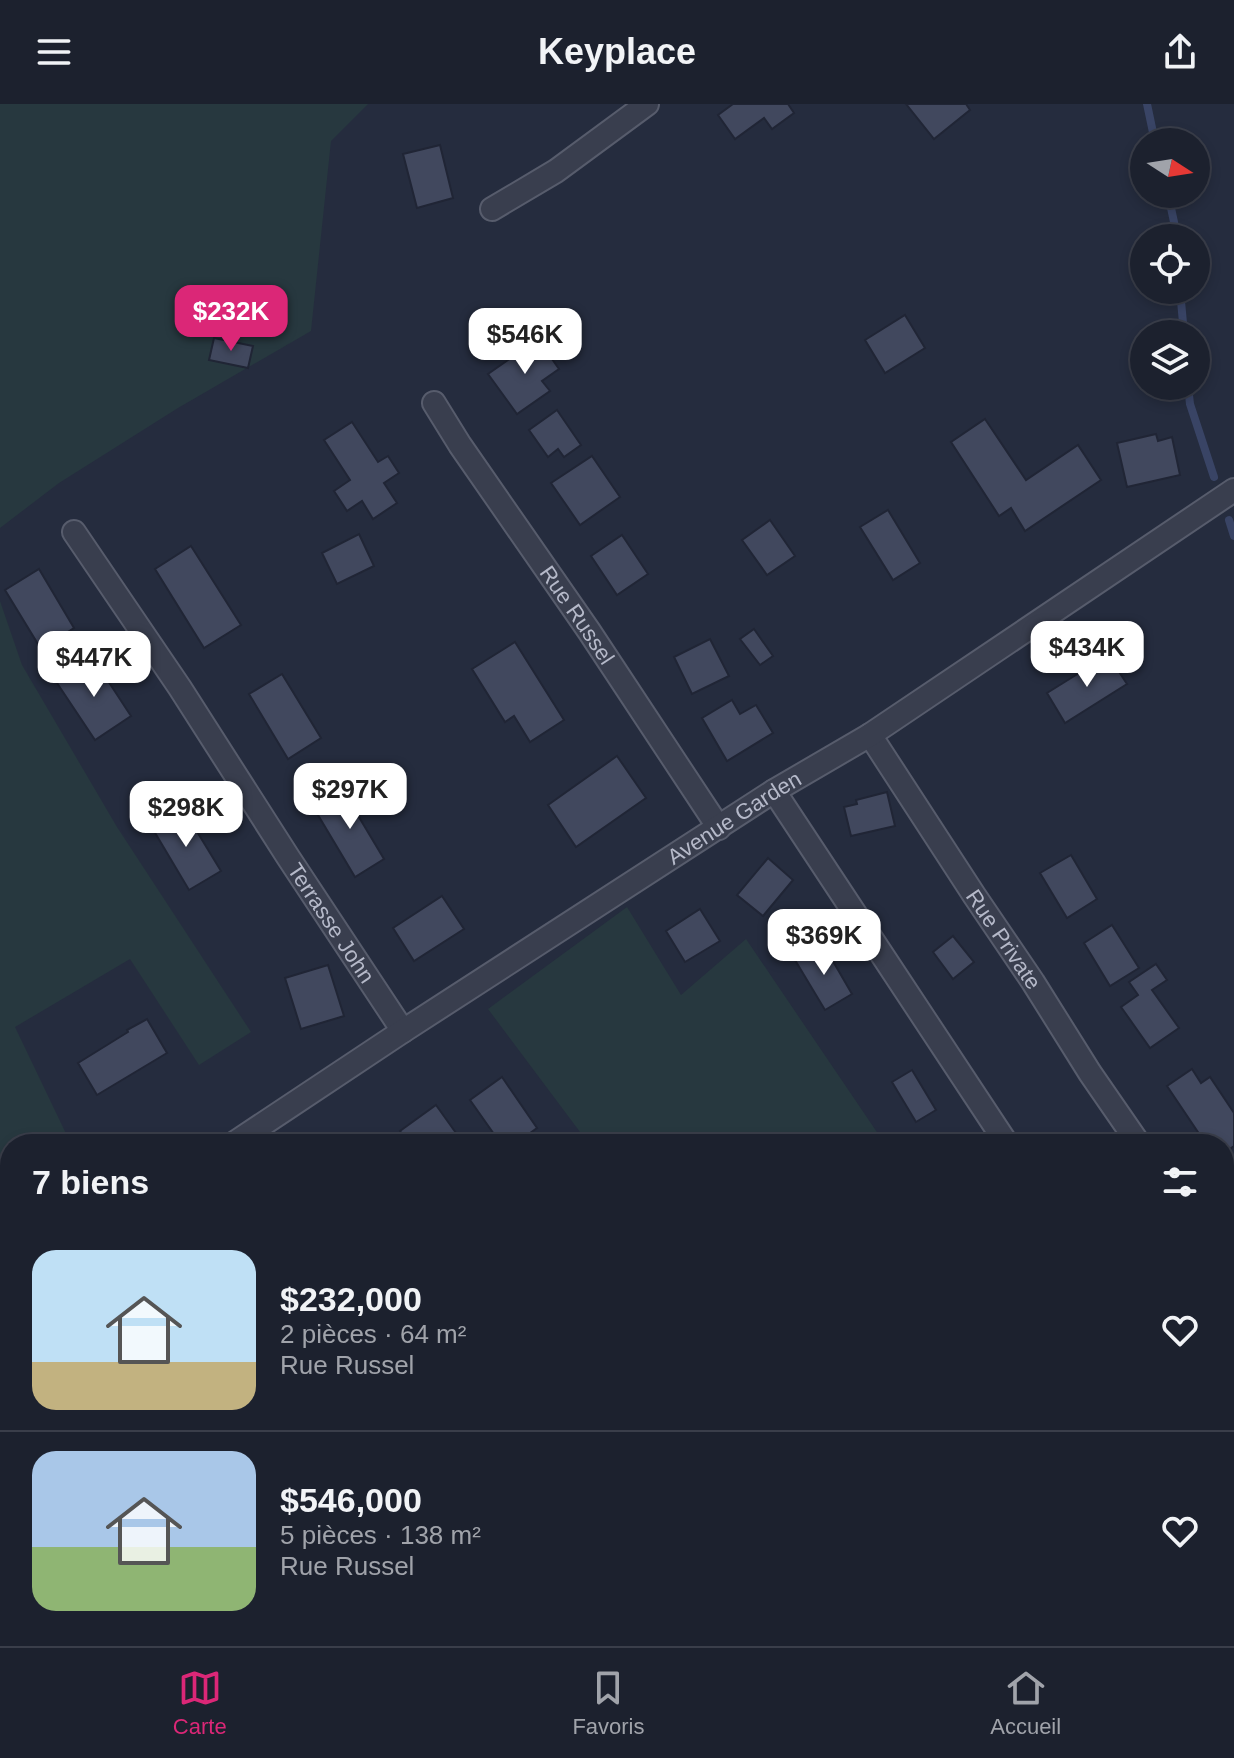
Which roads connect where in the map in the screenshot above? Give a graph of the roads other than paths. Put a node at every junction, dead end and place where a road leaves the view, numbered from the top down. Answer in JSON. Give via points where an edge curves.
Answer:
{"nodes":[{"id":1,"x":647,"y":104,"type":"edge"},
{"id":2,"x":492,"y":209,"type":"dead end"},
{"id":3,"x":434,"y":403,"type":"dead end"},
{"id":4,"x":1234,"y":490,"type":"edge"},
{"id":5,"x":74,"y":532,"type":"dead end"},
{"id":6,"x":870,"y":735,"type":"junction"},
{"id":7,"x":774,"y":791,"type":"junction"},
{"id":8,"x":719,"y":828,"type":"junction"},
{"id":9,"x":403,"y":1031,"type":"junction"},
{"id":10,"x":248,"y":1134,"type":"edge"},
{"id":11,"x":1000,"y":1134,"type":"edge"},
{"id":12,"x":1132,"y":1134,"type":"edge"}],
"edges":[{"from":1,"to":2,"type":"street","via":[[556,171]]},
{"from":3,"to":8,"type":"street","name":"Rue Russel"},
{"from":4,"to":6,"type":"street","name":"Avenue Garden"},
{"from":5,"to":9,"type":"street","name":"Terrasse John"},
{"from":6,"to":7,"type":"street","name":"Avenue Garden"},
{"from":6,"to":12,"type":"street","name":"Rue Private"},
{"from":7,"to":8,"type":"street","name":"Avenue Garden"},
{"from":7,"to":11,"type":"street"},
{"from":8,"to":9,"type":"street","name":"Avenue Garden"},
{"from":9,"to":10,"type":"street","name":"Avenue Garden"}]}
